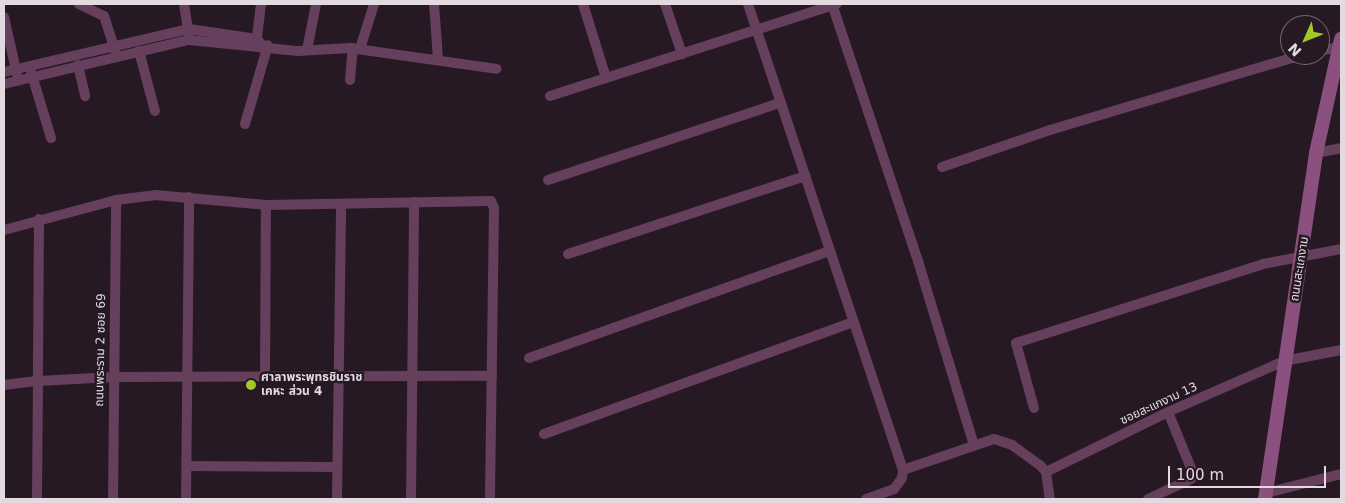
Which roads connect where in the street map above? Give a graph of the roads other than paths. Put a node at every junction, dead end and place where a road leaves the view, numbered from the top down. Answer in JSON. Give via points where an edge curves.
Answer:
{"nodes":[{"id":1,"x":79,"y":4,"type":"edge"},
{"id":2,"x":184,"y":4,"type":"edge"},
{"id":3,"x":261,"y":4,"type":"edge"},
{"id":4,"x":316,"y":4,"type":"edge"},
{"id":5,"x":374,"y":4,"type":"edge"},
{"id":6,"x":434,"y":4,"type":"edge"},
{"id":7,"x":583,"y":4,"type":"edge"},
{"id":8,"x":664,"y":4,"type":"edge"},
{"id":9,"x":748,"y":4,"type":"edge"},
{"id":10,"x":834,"y":4,"type":"edge"},
{"id":11,"x":4,"y":17,"type":"edge"},
{"id":12,"x":757,"y":30,"type":"junction"},
{"id":13,"x":189,"y":34,"type":"junction"},
{"id":14,"x":261,"y":44,"type":"junction"},
{"id":15,"x":1341,"y":44,"type":"edge"},
{"id":16,"x":356,"y":49,"type":"junction"},
{"id":17,"x":307,"y":50,"type":"junction"},
{"id":18,"x":116,"y":51,"type":"junction"},
{"id":19,"x":139,"y":51,"type":"junction"},
{"id":20,"x":682,"y":54,"type":"junction"},
{"id":21,"x":438,"y":59,"type":"junction"},
{"id":22,"x":1280,"y":62,"type":"edge"},
{"id":23,"x":78,"y":65,"type":"junction"},
{"id":24,"x":16,"y":69,"type":"junction"},
{"id":25,"x":497,"y":69,"type":"dead end"},
{"id":26,"x":31,"y":71,"type":"junction"},
{"id":27,"x":4,"y":72,"type":"edge"},
{"id":28,"x":606,"y":78,"type":"junction"},
{"id":29,"x":18,"y":80,"type":"junction"},
{"id":30,"x":350,"y":80,"type":"dead end"},
{"id":31,"x":4,"y":84,"type":"edge"},
{"id":32,"x":85,"y":96,"type":"dead end"},
{"id":33,"x":550,"y":96,"type":"dead end"},
{"id":34,"x":779,"y":103,"type":"junction"},
{"id":35,"x":155,"y":110,"type":"dead end"},
{"id":36,"x":246,"y":124,"type":"dead end"},
{"id":37,"x":51,"y":138,"type":"dead end"},
{"id":38,"x":1341,"y":148,"type":"edge"},
{"id":39,"x":1316,"y":153,"type":"junction"},
{"id":40,"x":942,"y":167,"type":"dead end"},
{"id":41,"x":804,"y":176,"type":"junction"},
{"id":42,"x":548,"y":180,"type":"dead end"},
{"id":43,"x":188,"y":197,"type":"junction"},
{"id":44,"x":116,"y":200,"type":"junction"},
{"id":45,"x":414,"y":202,"type":"junction"},
{"id":46,"x":341,"y":204,"type":"junction"},
{"id":47,"x":266,"y":205,"type":"junction"},
{"id":48,"x":39,"y":219,"type":"junction"},
{"id":49,"x":4,"y":230,"type":"edge"},
{"id":50,"x":1341,"y":249,"type":"edge"},
{"id":51,"x":830,"y":251,"type":"junction"},
{"id":52,"x":568,"y":254,"type":"dead end"},
{"id":53,"x":1302,"y":257,"type":"junction"},
{"id":54,"x":853,"y":322,"type":"junction"},
{"id":55,"x":1341,"y":350,"type":"edge"},
{"id":56,"x":530,"y":358,"type":"dead end"},
{"id":57,"x":1284,"y":361,"type":"junction"},
{"id":58,"x":411,"y":374,"type":"junction"},
{"id":59,"x":113,"y":376,"type":"junction"},
{"id":60,"x":492,"y":376,"type":"junction"},
{"id":61,"x":266,"y":377,"type":"junction"},
{"id":62,"x":338,"y":377,"type":"junction"},
{"id":63,"x":187,"y":378,"type":"junction"},
{"id":64,"x":38,"y":381,"type":"junction"},
{"id":65,"x":4,"y":385,"type":"edge"},
{"id":66,"x":1034,"y":408,"type":"dead end"},
{"id":67,"x":1168,"y":412,"type":"junction"},
{"id":68,"x":544,"y":434,"type":"dead end"},
{"id":69,"x":974,"y":445,"type":"junction"},
{"id":70,"x":187,"y":466,"type":"junction"},
{"id":71,"x":337,"y":467,"type":"junction"},
{"id":72,"x":902,"y":470,"type":"junction"},
{"id":73,"x":1046,"y":472,"type":"junction"},
{"id":74,"x":1341,"y":474,"type":"edge"},
{"id":75,"x":1266,"y":496,"type":"edge"},
{"id":76,"x":37,"y":499,"type":"edge"},
{"id":77,"x":113,"y":499,"type":"edge"},
{"id":78,"x":186,"y":499,"type":"edge"},
{"id":79,"x":336,"y":499,"type":"edge"},
{"id":80,"x":411,"y":499,"type":"edge"},
{"id":81,"x":490,"y":499,"type":"edge"},
{"id":82,"x":866,"y":499,"type":"edge"},
{"id":83,"x":1050,"y":499,"type":"edge"},
{"id":84,"x":1148,"y":499,"type":"edge"}],
"edges":[{"from":1,"to":18,"type":"street","via":[[104,16]]},
{"from":2,"to":13,"type":"street"},
{"from":3,"to":14,"type":"street"},
{"from":4,"to":17,"type":"street"},
{"from":5,"to":16,"type":"street"},
{"from":6,"to":21,"type":"street"},
{"from":7,"to":28,"type":"street"},
{"from":8,"to":20,"type":"street"},
{"from":9,"to":12,"type":"street"},
{"from":10,"to":12,"type":"street"},
{"from":10,"to":69,"type":"street"},
{"from":11,"to":24,"type":"street"},
{"from":12,"to":20,"type":"street"},
{"from":12,"to":34,"type":"street"},
{"from":13,"to":14,"type":"street"},
{"from":13,"to":18,"type":"street"},
{"from":13,"to":19,"type":"street"},
{"from":14,"to":17,"type":"street"},
{"from":14,"to":36,"type":"street"},
{"from":15,"to":39,"type":"street","name":"ถนนสะแกงาม"},
{"from":16,"to":17,"type":"street"},
{"from":16,"to":21,"type":"street"},
{"from":16,"to":30,"type":"street"},
{"from":18,"to":19,"type":"street"},
{"from":18,"to":23,"type":"street"},
{"from":18,"to":26,"type":"street"},
{"from":19,"to":35,"type":"street"},
{"from":20,"to":28,"type":"street"},
{"from":21,"to":25,"type":"street"},
{"from":22,"to":40,"type":"street","via":[[1050,130]]},
{"from":23,"to":26,"type":"street"},
{"from":23,"to":32,"type":"street"},
{"from":24,"to":26,"type":"street"},
{"from":24,"to":27,"type":"street"},
{"from":24,"to":29,"type":"street"},
{"from":26,"to":29,"type":"street"},
{"from":26,"to":37,"type":"street"},
{"from":28,"to":33,"type":"street"},
{"from":29,"to":31,"type":"street"},
{"from":34,"to":41,"type":"street"},
{"from":34,"to":42,"type":"street"},
{"from":38,"to":39,"type":"street"},
{"from":39,"to":53,"type":"street","name":"ถนนสะแกงาม"},
{"from":41,"to":51,"type":"street"},
{"from":41,"to":52,"type":"street"},
{"from":43,"to":44,"type":"street","via":[[155,195]]},
{"from":43,"to":47,"type":"street"},
{"from":43,"to":63,"type":"street"},
{"from":44,"to":48,"type":"street"},
{"from":44,"to":59,"type":"street","name":"ถนนพระราม 2 ซอย 69"},
{"from":45,"to":46,"type":"street"},
{"from":45,"to":58,"type":"street"},
{"from":45,"to":60,"type":"street","via":[[491,201],[494,208]]},
{"from":46,"to":47,"type":"street"},
{"from":46,"to":62,"type":"street"},
{"from":47,"to":61,"type":"street"},
{"from":48,"to":49,"type":"street"},
{"from":48,"to":64,"type":"street"},
{"from":50,"to":53,"type":"street"},
{"from":51,"to":54,"type":"street"},
{"from":51,"to":56,"type":"street"},
{"from":53,"to":57,"type":"street","name":"ถนนสะแกงาม"},
{"from":53,"to":66,"type":"street","via":[[1263,264],[1016,344]]},
{"from":54,"to":68,"type":"street"},
{"from":54,"to":72,"type":"street"},
{"from":55,"to":57,"type":"street","name":"ซอยสะแกงาม 13"},
{"from":57,"to":67,"type":"street","name":"ซอยสะแกงาม 13"},
{"from":57,"to":75,"type":"street","name":"ถนนสะแกงาม"},
{"from":58,"to":60,"type":"street"},
{"from":58,"to":62,"type":"street"},
{"from":58,"to":80,"type":"street"},
{"from":59,"to":63,"type":"street"},
{"from":59,"to":64,"type":"street"},
{"from":59,"to":77,"type":"street","name":"ถนนพระราม 2 ซอย 69"},
{"from":60,"to":81,"type":"street"},
{"from":61,"to":62,"type":"street"},
{"from":61,"to":63,"type":"street"},
{"from":62,"to":71,"type":"street"},
{"from":63,"to":70,"type":"street"},
{"from":64,"to":65,"type":"street"},
{"from":64,"to":76,"type":"street"},
{"from":67,"to":73,"type":"street","name":"ซอยสะแกงาม 13"},
{"from":67,"to":84,"type":"street","via":[[1193,473],[1191,479]]},
{"from":69,"to":72,"type":"street"},
{"from":69,"to":73,"type":"street","via":[[994,439],[1004,441],[1029,456]]},
{"from":70,"to":71,"type":"street"},
{"from":70,"to":78,"type":"street"},
{"from":71,"to":79,"type":"street"},
{"from":72,"to":82,"type":"street","via":[[902,478],[894,489]]},
{"from":73,"to":83,"type":"street"},
{"from":74,"to":75,"type":"street"}]}
